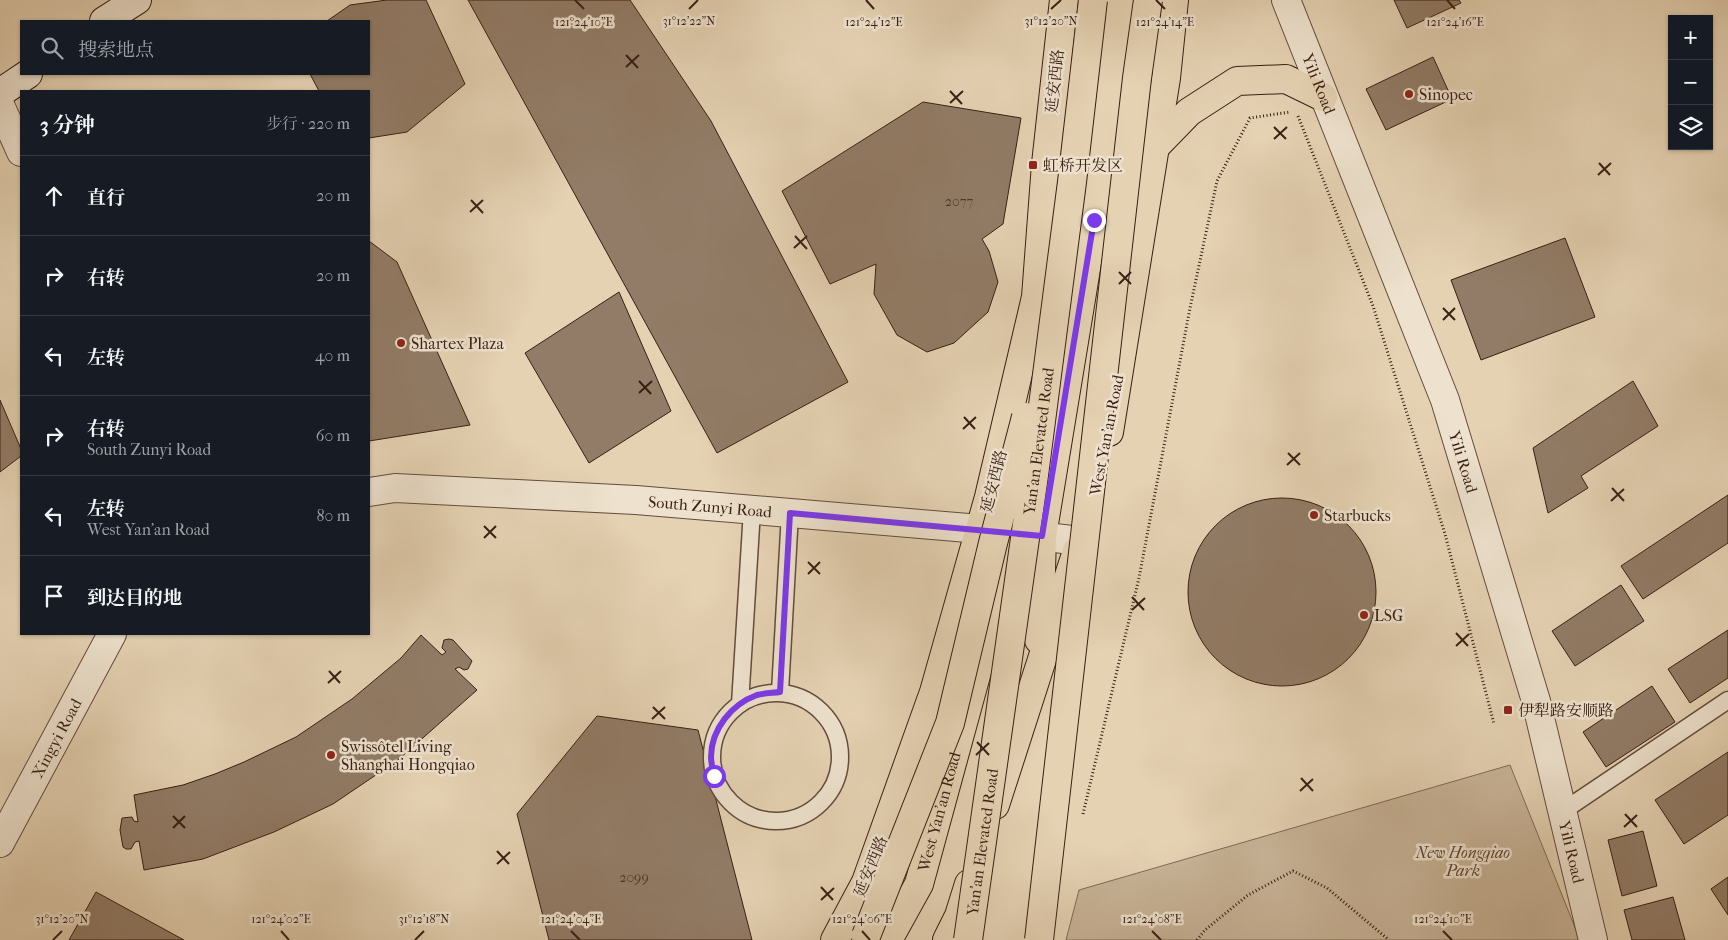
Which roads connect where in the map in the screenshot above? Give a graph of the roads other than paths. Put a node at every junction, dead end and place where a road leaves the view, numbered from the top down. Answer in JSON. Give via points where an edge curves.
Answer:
{"nodes":[{"id":1,"x":137,"y":0,"type":"edge"},
{"id":2,"x":1064,"y":0,"type":"edge"},
{"id":3,"x":1094,"y":0,"type":"edge"},
{"id":4,"x":1120,"y":0,"type":"edge"},
{"id":5,"x":1148,"y":0,"type":"edge"},
{"id":6,"x":1174,"y":0,"type":"edge"},
{"id":7,"x":1286,"y":0,"type":"edge"},
{"id":8,"x":106,"y":20,"type":"edge"},
{"id":9,"x":27,"y":75,"type":"edge"},
{"id":10,"x":0,"y":93,"type":"edge"},
{"id":11,"x":1323,"y":97,"type":"junction"},
{"id":12,"x":0,"y":105,"type":"edge"},
{"id":13,"x":1154,"y":148,"type":"junction"},
{"id":14,"x":20,"y":150,"type":"edge"},
{"id":15,"x":1055,"y":309,"type":"junction"},
{"id":16,"x":370,"y":492,"type":"edge"},
{"id":17,"x":752,"y":510,"type":"junction"},
{"id":18,"x":790,"y":513,"type":"junction"},
{"id":19,"x":980,"y":529,"type":"junction"},
{"id":20,"x":1016,"y":533,"type":"junction"},
{"id":21,"x":1042,"y":536,"type":"junction"},
{"id":22,"x":1080,"y":541,"type":"junction"},
{"id":23,"x":111,"y":635,"type":"edge"},
{"id":24,"x":1037,"y":672,"type":"junction"},
{"id":25,"x":780,"y":692,"type":"junction"},
{"id":26,"x":1728,"y":700,"type":"edge"},
{"id":27,"x":740,"y":704,"type":"junction"},
{"id":28,"x":1562,"y":811,"type":"junction"},
{"id":29,"x":0,"y":843,"type":"edge"},
{"id":30,"x":877,"y":938,"type":"edge"},
{"id":31,"x":835,"y":940,"type":"edge"},
{"id":32,"x":946,"y":940,"type":"edge"},
{"id":33,"x":968,"y":940,"type":"edge"},
{"id":34,"x":1039,"y":940,"type":"edge"},
{"id":35,"x":1593,"y":940,"type":"edge"}],
"edges":[{"from":1,"to":8,"type":"street"},
{"from":2,"to":19,"type":"main road","name":"延安西路","via":[[1046,164],[1036,297]]},
{"from":3,"to":15,"type":"main road","name":"Yan'an Elevated Road","bridge":true},
{"from":3,"to":20,"type":"main road","name":"West Yan'an Road"},
{"from":4,"to":21,"type":"main road","via":[[1094,220]]},
{"from":5,"to":34,"type":"main road","bridge":true},
{"from":6,"to":13,"type":"main road","name":"West Yan'an Road","via":[[1166,78]]},
{"from":7,"to":11,"type":"street","name":"Yili Road"},
{"from":9,"to":10,"type":"street"},
{"from":11,"to":13,"type":"main road","via":[[1286,79],[1237,81],[1189,112]]},
{"from":11,"to":28,"type":"street","name":"Yili Road","via":[[1445,400],[1536,702]]},
{"from":12,"to":14,"type":"street"},
{"from":13,"to":22,"type":"main road","name":"West Yan'an Road","via":[[1101,479]]},
{"from":15,"to":30,"type":"main road","bridge":true,"via":[[950,723]]},
{"from":15,"to":33,"type":"main road","name":"Yan'an Elevated Road","bridge":true},
{"from":16,"to":17,"type":"street","name":"South Zunyi Road","via":[[395,488],[636,500]]},
{"from":17,"to":18,"type":"street","name":"South Zunyi Road"},
{"from":17,"to":27,"type":"lane"},
{"from":18,"to":19,"type":"street","name":"South Zunyi Road"},
{"from":18,"to":25,"type":"lane"},
{"from":19,"to":20,"type":"street","name":"South Zunyi Road"},
{"from":19,"to":31,"type":"main road","name":"延安西路","via":[[934,692],[866,882]]},
{"from":20,"to":21,"type":"street","name":"South Zunyi Road"},
{"from":20,"to":30,"type":"main road","name":"West Yan'an Road","via":[[919,884]]},
{"from":21,"to":22,"type":"street","name":"South Zunyi Road"},
{"from":21,"to":24,"type":"main road"},
{"from":22,"to":24,"type":"main road","name":"West Yan'an Road"},
{"from":23,"to":29,"type":"street","name":"Xingyi Road"},
{"from":24,"to":32,"type":"main road","name":"West Yan'an Road","via":[[959,916]]},
{"from":25,"to":27,"type":"lane","via":[[758,695]]},
{"from":25,"to":27,"type":"lane","via":[[801,697],[820,709],[833,727],[840,748],[839,770],[831,791],[816,807],[797,818],[776,822],[755,818],[737,809],[723,794],[714,776],[711,756],[715,736],[724,718]]},
{"from":26,"to":28,"type":"lane"},
{"from":28,"to":35,"type":"street","name":"Yili Road"}]}
